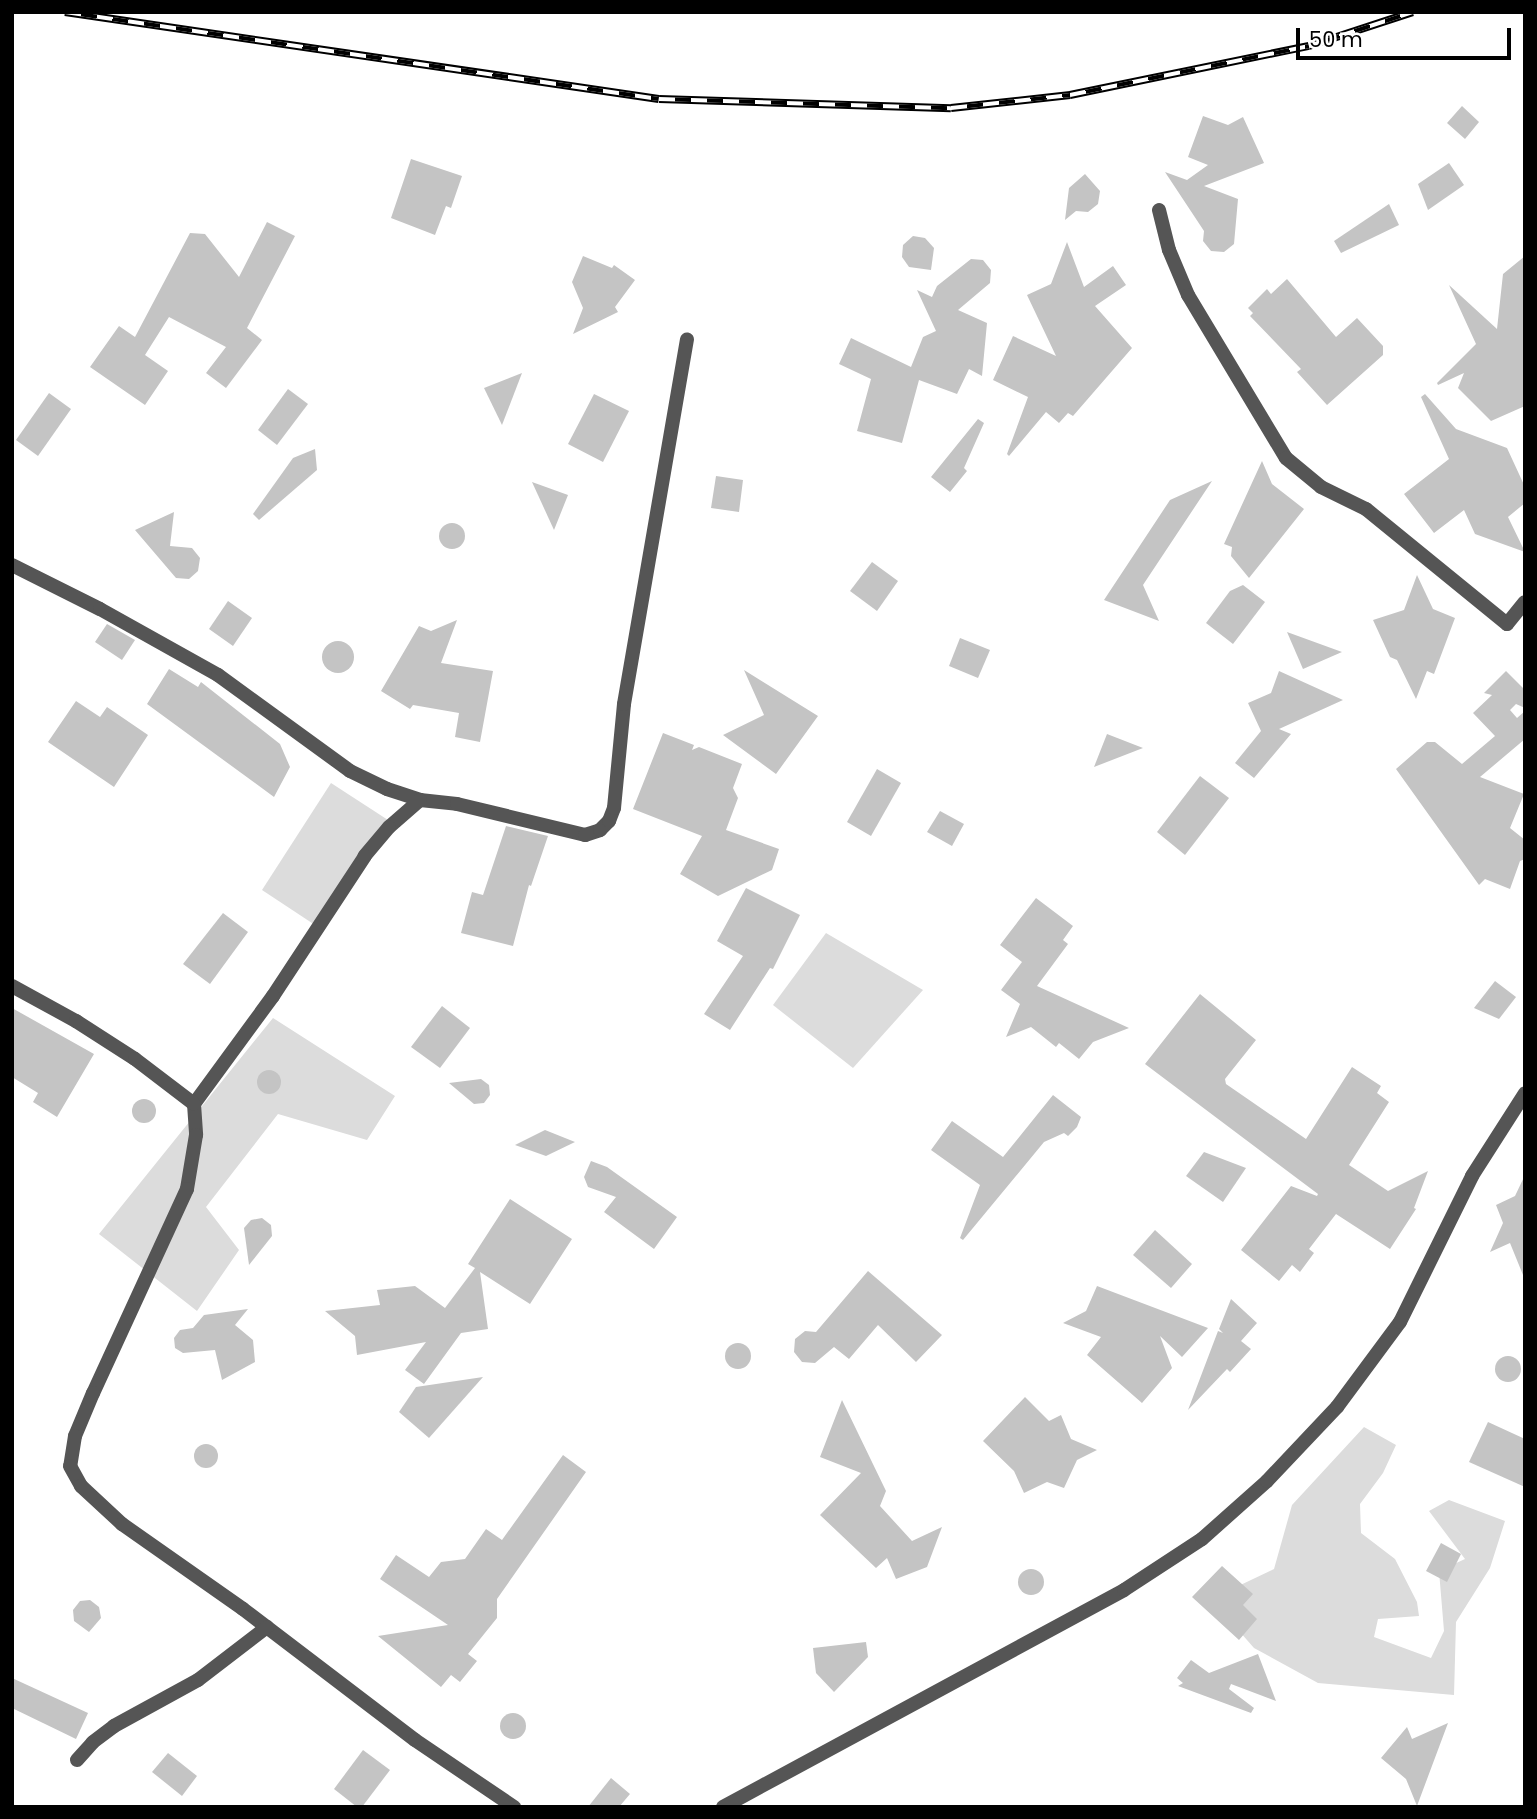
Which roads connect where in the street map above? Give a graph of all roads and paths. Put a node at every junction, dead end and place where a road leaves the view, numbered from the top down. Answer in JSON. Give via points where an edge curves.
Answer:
{"nodes":[{"id":1,"x":1159,"y":210,"type":"dead end"},
{"id":2,"x":687,"y":339,"type":"dead end"},
{"id":3,"x":12,"y":565,"type":"edge"},
{"id":4,"x":1525,"y":603,"type":"edge"},
{"id":5,"x":419,"y":800,"type":"junction"},
{"id":6,"x":12,"y":986,"type":"edge"},
{"id":7,"x":1525,"y":1093,"type":"edge"},
{"id":8,"x":194,"y":1104,"type":"junction"},
{"id":9,"x":267,"y":1627,"type":"junction"},
{"id":10,"x":77,"y":1760,"type":"dead end"},
{"id":11,"x":514,"y":1807,"type":"edge"},
{"id":12,"x":723,"y":1807,"type":"edge"}],
"edges":[{"from":1,"to":4,"type":"street","via":[[1188,295],[1286,458],[1321,487],[1366,509],[1507,624]]},
{"from":2,"to":5,"type":"street","via":[[624,704],[617,793],[609,821],[585,835],[457,804]]},
{"from":3,"to":5,"type":"street","via":[[218,675],[350,771]]},
{"from":5,"to":8,"type":"street","via":[[365,856],[273,996]]},
{"from":6,"to":8,"type":"street","via":[[135,1059]]},
{"from":7,"to":12,"type":"street","via":[[1472,1176],[1400,1322],[1337,1407],[1258,1490],[1202,1539],[1124,1590]]},
{"from":8,"to":9,"type":"street","via":[[194,1157],[187,1189],[93,1393],[75,1436],[70,1466],[81,1486],[122,1524]]},
{"from":9,"to":10,"type":"street","via":[[198,1680],[114,1726]]},
{"from":9,"to":11,"type":"street","via":[[415,1740]]}]}
